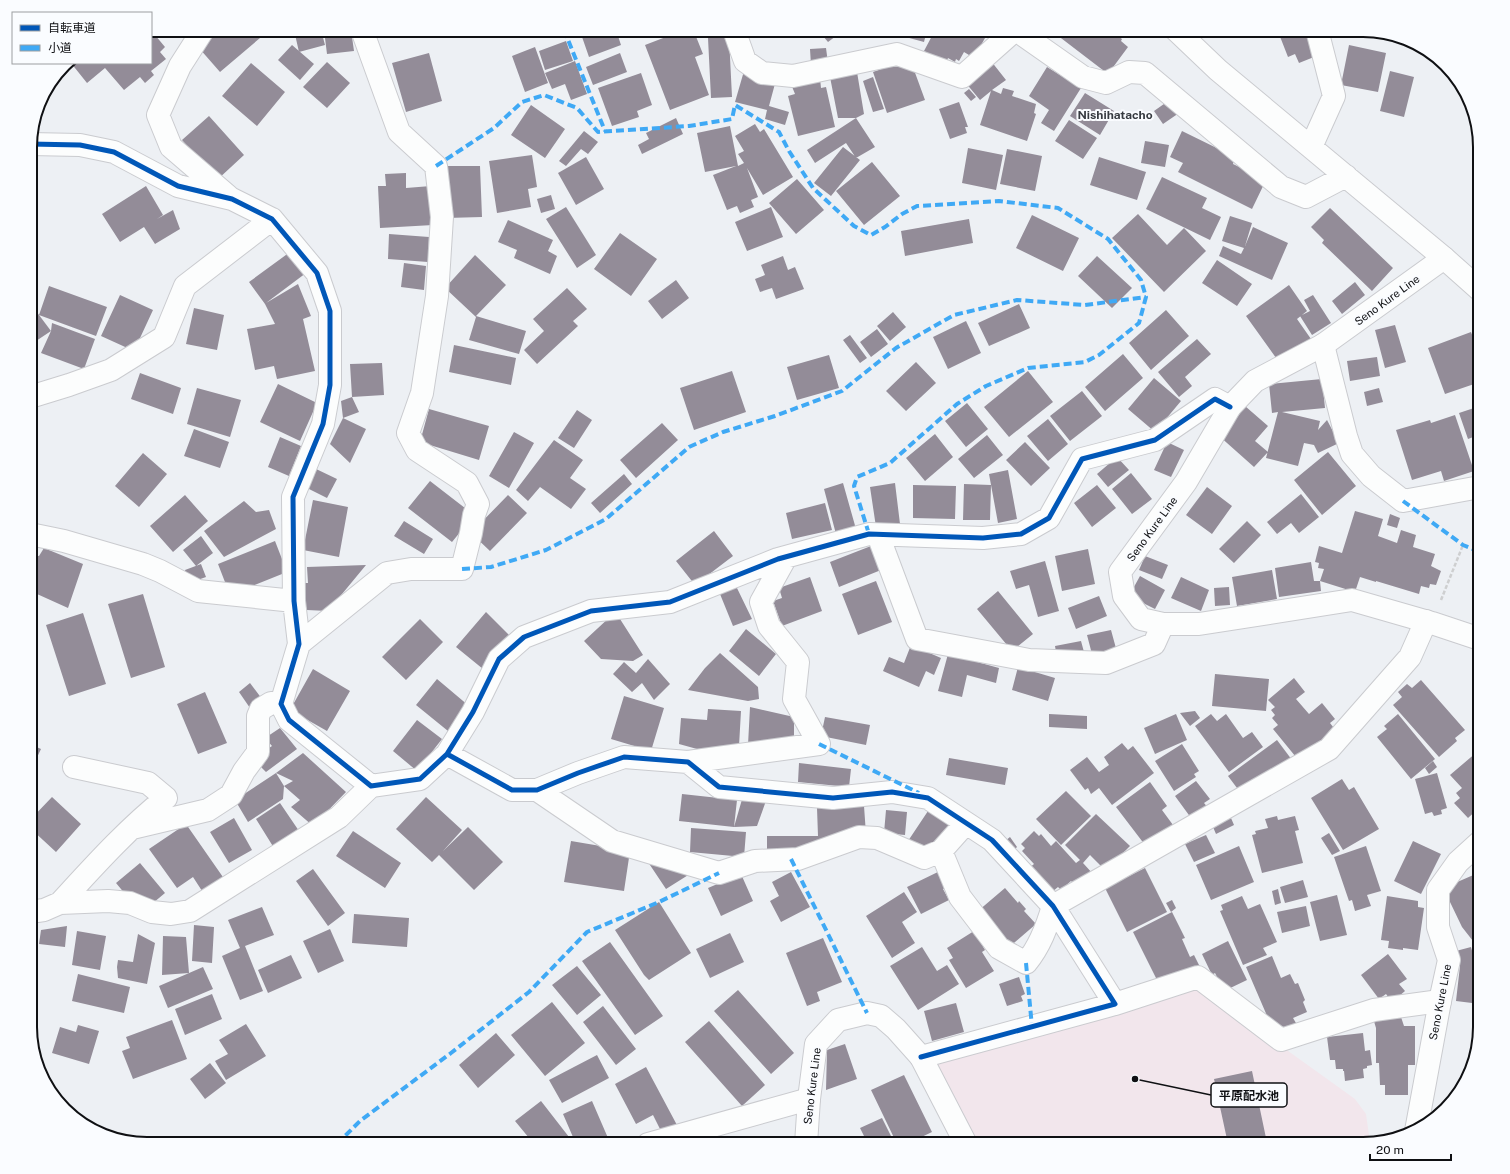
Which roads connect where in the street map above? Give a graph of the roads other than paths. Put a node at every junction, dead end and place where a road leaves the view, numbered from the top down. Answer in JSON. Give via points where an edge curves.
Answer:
{"nodes":[{"id":1,"x":199,"y":37,"type":"edge"},
{"id":2,"x":365,"y":37,"type":"edge"},
{"id":3,"x":736,"y":37,"type":"edge"},
{"id":4,"x":1008,"y":37,"type":"edge"},
{"id":5,"x":1026,"y":37,"type":"edge"},
{"id":6,"x":1183,"y":37,"type":"edge"},
{"id":7,"x":1319,"y":37,"type":"edge"},
{"id":8,"x":37,"y":144,"type":"edge"},
{"id":9,"x":1311,"y":147,"type":"junction"},
{"id":10,"x":1346,"y":176,"type":"junction"},
{"id":11,"x":232,"y":200,"type":"junction"},
{"id":12,"x":272,"y":219,"type":"junction"},
{"id":13,"x":1444,"y":258,"type":"junction"},
{"id":14,"x":1473,"y":284,"type":"edge"},
{"id":15,"x":1323,"y":345,"type":"junction"},
{"id":16,"x":37,"y":395,"type":"edge"},
{"id":17,"x":1230,"y":407,"type":"junction"},
{"id":18,"x":1473,"y":489,"type":"edge"},
{"id":19,"x":37,"y":535,"type":"edge"},
{"id":20,"x":878,"y":535,"type":"junction"},
{"id":21,"x":786,"y":557,"type":"junction"},
{"id":22,"x":294,"y":601,"type":"junction"},
{"id":23,"x":1429,"y":622,"type":"junction"},
{"id":24,"x":1163,"y":624,"type":"junction"},
{"id":25,"x":1473,"y":638,"type":"edge"},
{"id":26,"x":299,"y":644,"type":"junction"},
{"id":27,"x":281,"y":704,"type":"junction"},
{"id":28,"x":447,"y":754,"type":"junction"},
{"id":29,"x":688,"y":762,"type":"junction"},
{"id":30,"x":74,"y":767,"type":"dead end"},
{"id":31,"x":371,"y":786,"type":"junction"},
{"id":32,"x":537,"y":790,"type":"junction"},
{"id":33,"x":966,"y":823,"type":"junction"},
{"id":34,"x":131,"y":828,"type":"junction"},
{"id":35,"x":1473,"y":848,"type":"edge"},
{"id":36,"x":941,"y":851,"type":"junction"},
{"id":37,"x":60,"y":903,"type":"junction"},
{"id":38,"x":1053,"y":906,"type":"junction"},
{"id":39,"x":37,"y":911,"type":"edge"},
{"id":40,"x":1440,"y":1001,"type":"junction"},
{"id":41,"x":1115,"y":1004,"type":"junction"},
{"id":42,"x":921,"y":1057,"type":"junction"},
{"id":43,"x":809,"y":1099,"type":"junction"},
{"id":44,"x":1418,"y":1122,"type":"edge"},
{"id":45,"x":673,"y":1137,"type":"edge"},
{"id":46,"x":806,"y":1137,"type":"edge"},
{"id":47,"x":962,"y":1137,"type":"edge"}],
"edges":[{"from":1,"to":11,"type":"street","via":[[180,66],[158,115],[171,147]]},
{"from":2,"to":26,"type":"street","via":[[399,132],[436,166],[442,217],[437,296],[422,393],[408,433],[418,450],[467,482],[478,504],[462,569],[411,569],[387,573]]},
{"from":3,"to":4,"type":"street","via":[[745,61],[762,74],[792,76],[897,54],[962,77]]},
{"from":5,"to":10,"type":"street","via":[[1083,77],[1106,83],[1129,72],[1145,73],[1281,187],[1306,197]]},
{"from":6,"to":9,"type":"street","via":[[1218,70]]},
{"from":7,"to":9,"type":"street","via":[[1334,96]]},
{"from":8,"to":11,"type":"street","via":[[80,145],[114,152],[178,186]]},
{"from":9,"to":10,"type":"street"},
{"from":10,"to":13,"type":"street"},
{"from":11,"to":12,"type":"street"},
{"from":12,"to":16,"type":"street","via":[[185,286],[164,337],[111,370]]},
{"from":12,"to":22,"type":"street","via":[[317,273],[330,311],[330,385],[323,424],[293,497]]},
{"from":13,"to":14,"type":"street"},
{"from":13,"to":15,"type":"street","name":"Seno Kure Line"},
{"from":15,"to":17,"type":"street","name":"Seno Kure Line","via":[[1254,381]]},
{"from":15,"to":18,"type":"street","via":[[1352,454],[1371,476],[1403,501]]},
{"from":17,"to":20,"type":"street","via":[[1215,399],[1155,440],[1082,459],[1049,518],[1022,534],[983,538]]},
{"from":17,"to":24,"type":"street","name":"Seno Kure Line","via":[[1186,482],[1120,572],[1124,596],[1141,619]]},
{"from":19,"to":22,"type":"street","via":[[143,564],[198,590]]},
{"from":20,"to":21,"type":"street","via":[[869,534]]},
{"from":20,"to":24,"type":"street","via":[[917,639],[1029,660],[1106,663],[1154,644]]},
{"from":21,"to":28,"type":"street","via":[[670,602],[591,611],[524,637],[499,659],[473,712]]},
{"from":21,"to":29,"type":"street","via":[[761,602],[769,626],[798,662],[794,699],[819,744]]},
{"from":22,"to":26,"type":"street"},
{"from":23,"to":24,"type":"street","name":"Seno Kure Line","via":[[1352,600],[1199,624]]},
{"from":23,"to":25,"type":"street","name":"Seno Kure Line"},
{"from":23,"to":38,"type":"street","via":[[1410,657],[1329,749]]},
{"from":26,"to":27,"type":"street"},
{"from":27,"to":31,"type":"street","via":[[288,720]]},
{"from":27,"to":34,"type":"street","via":[[271,703],[261,709],[258,716],[258,752],[231,795],[208,810]]},
{"from":28,"to":31,"type":"street","via":[[420,779]]},
{"from":28,"to":32,"type":"street","via":[[512,790]]},
{"from":29,"to":32,"type":"street","via":[[624,757]]},
{"from":29,"to":33,"type":"street","via":[[720,787],[833,798],[892,792],[928,798]]},
{"from":30,"to":34,"type":"street","via":[[148,783],[166,798]]},
{"from":31,"to":37,"type":"street","via":[[339,817],[190,911],[171,914],[152,912],[130,903],[108,901]]},
{"from":32,"to":36,"type":"street","via":[[612,841],[719,873],[755,861],[798,859],[859,837],[878,838],[924,858]]},
{"from":33,"to":36,"type":"street"},
{"from":33,"to":38,"type":"street","via":[[992,840]]},
{"from":34,"to":37,"type":"street"},
{"from":35,"to":40,"type":"street","name":"Seno Kure Line","via":[[1458,862],[1438,890],[1438,927],[1449,960]]},
{"from":36,"to":38,"type":"street","via":[[960,897],[999,948],[1026,963],[1036,950],[1048,925]]},
{"from":37,"to":39,"type":"street"},
{"from":38,"to":41,"type":"street"},
{"from":40,"to":41,"type":"street","via":[[1374,1010],[1281,1040],[1198,977]]},
{"from":40,"to":44,"type":"street","name":"Seno Kure Line"},
{"from":41,"to":42,"type":"street"},
{"from":42,"to":43,"type":"street","name":"Seno Kure Line","via":[[896,1029],[880,1016],[867,1013],[838,1020],[816,1044]]},
{"from":42,"to":47,"type":"street","name":"Seno Kure Line"},
{"from":43,"to":45,"type":"street"},
{"from":43,"to":46,"type":"street","name":"Seno Kure Line"}]}
